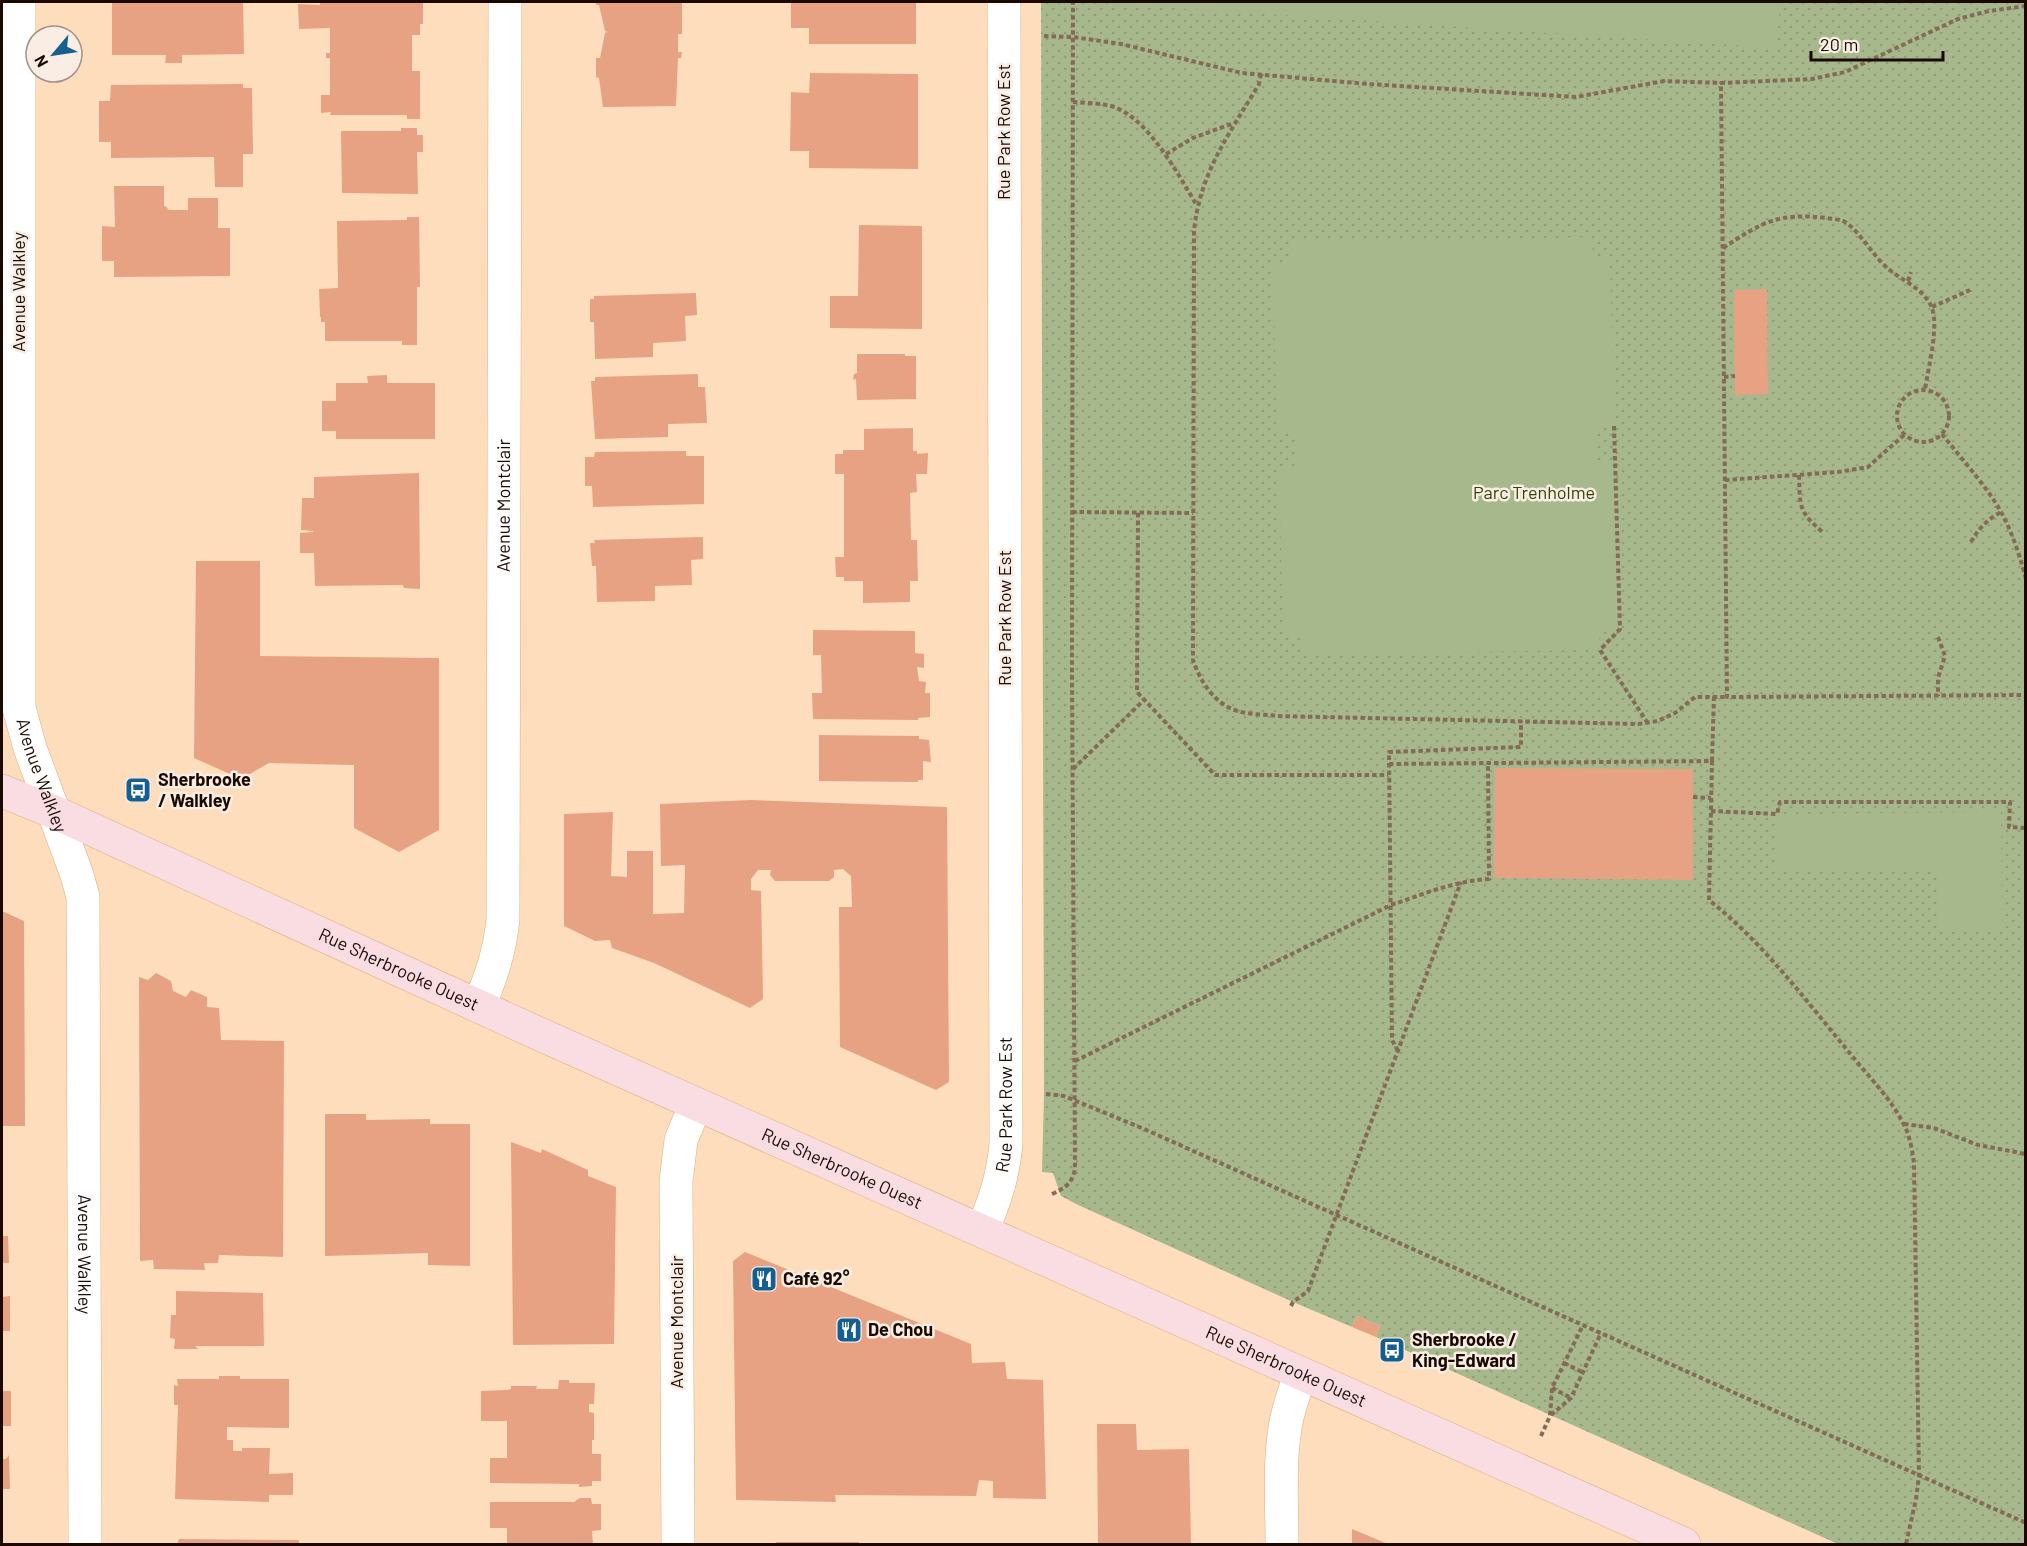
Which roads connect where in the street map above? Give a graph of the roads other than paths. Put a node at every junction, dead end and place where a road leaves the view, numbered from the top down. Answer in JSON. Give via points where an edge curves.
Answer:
{"nodes":[{"id":1,"x":19,"y":2,"type":"edge"},
{"id":2,"x":505,"y":2,"type":"edge"},
{"id":3,"x":1004,"y":2,"type":"edge"},
{"id":4,"x":2,"y":791,"type":"edge"},
{"id":5,"x":54,"y":812,"type":"junction"},
{"id":6,"x":479,"y":1006,"type":"junction"},
{"id":7,"x":696,"y":1104,"type":"junction"},
{"id":8,"x":982,"y":1231,"type":"junction"},
{"id":9,"x":1301,"y":1374,"type":"junction"},
{"id":10,"x":85,"y":1545,"type":"edge"},
{"id":11,"x":678,"y":1545,"type":"edge"},
{"id":12,"x":1282,"y":1545,"type":"edge"},
{"id":13,"x":1684,"y":1545,"type":"edge"}],
"edges":[{"from":1,"to":5,"type":"street","name":"Avenue Walkley","via":[[20,708]]},
{"from":2,"to":6,"type":"street","name":"Avenue Montclair","via":[[503,919],[494,971]]},
{"from":3,"to":8,"type":"street","name":"Rue Park Row Est","via":[[1006,1144],[1002,1179]]},
{"from":4,"to":5,"type":"main road","name":"Rue Sherbrooke Ouest"},
{"from":5,"to":6,"type":"main road","name":"Rue Sherbrooke Ouest"},
{"from":5,"to":10,"type":"street","name":"Avenue Walkley","via":[[83,897],[84,914]]},
{"from":6,"to":7,"type":"main road","name":"Rue Sherbrooke Ouest"},
{"from":7,"to":8,"type":"main road","name":"Rue Sherbrooke Ouest"},
{"from":7,"to":11,"type":"street","name":"Avenue Montclair","via":[[681,1140],[676,1182]]},
{"from":8,"to":9,"type":"main road","name":"Rue Sherbrooke Ouest"},
{"from":9,"to":12,"type":"street","via":[[1284,1429]]},
{"from":9,"to":13,"type":"main road","name":"Rue Sherbrooke Ouest"}]}
